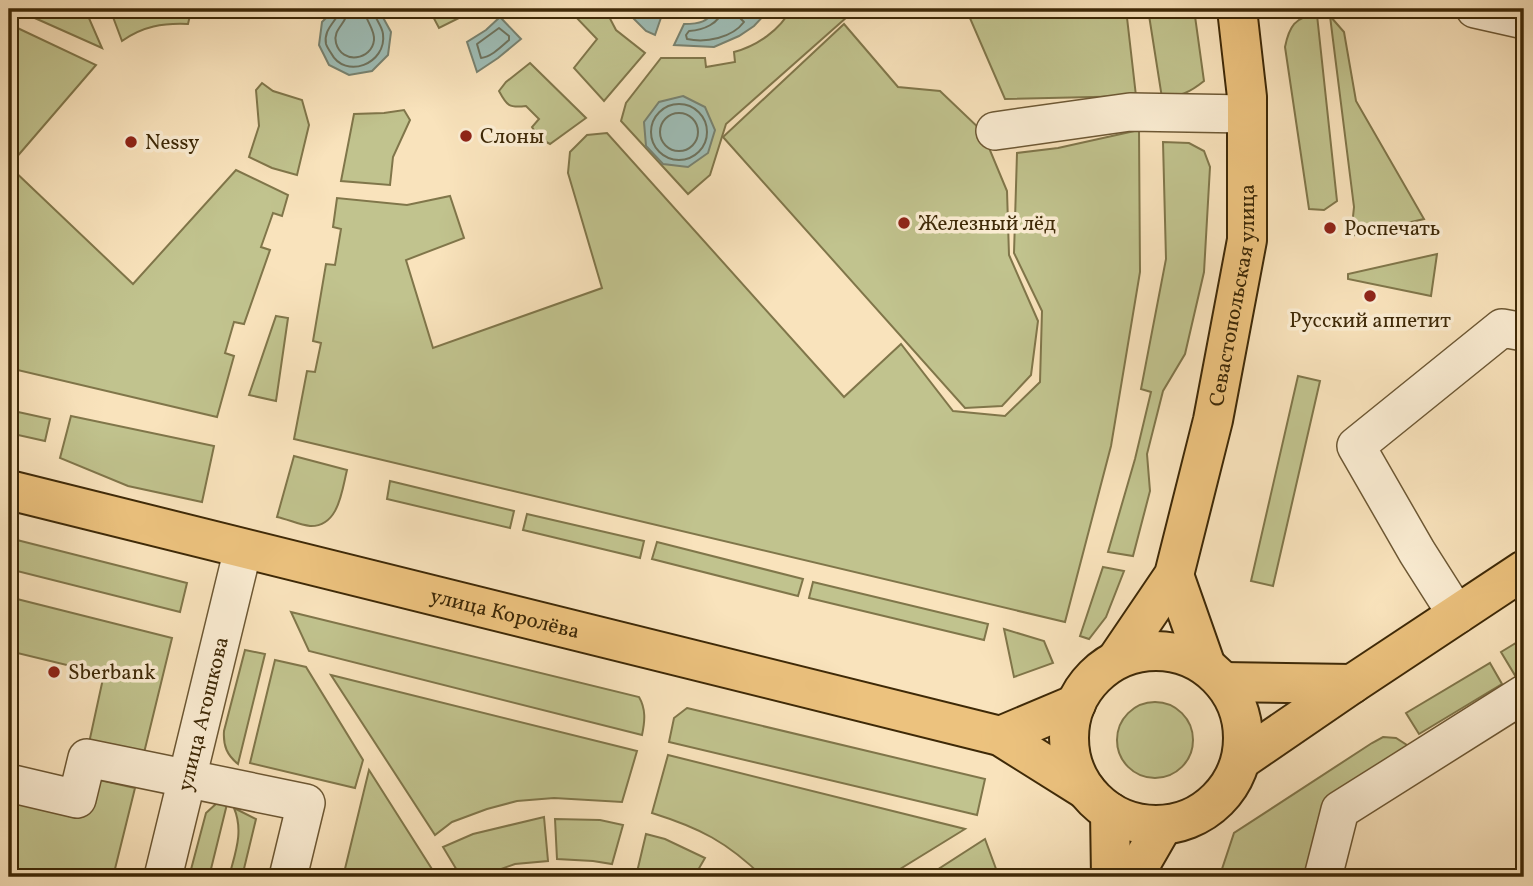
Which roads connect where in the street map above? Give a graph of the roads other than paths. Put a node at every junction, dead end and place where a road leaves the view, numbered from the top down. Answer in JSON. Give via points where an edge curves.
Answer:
{"nodes":[{"id":1,"x":1237,"y":9,"type":"edge"},
{"id":2,"x":1475,"y":9,"type":"edge"},
{"id":3,"x":1524,"y":20,"type":"edge"},
{"id":4,"x":1247,"y":114,"type":"junction"},
{"id":5,"x":995,"y":131,"type":"dead end"},
{"id":6,"x":1524,"y":332,"type":"edge"},
{"id":7,"x":9,"y":491,"type":"edge"},
{"id":8,"x":243,"y":549,"type":"junction"},
{"id":9,"x":1524,"y":570,"type":"edge"},
{"id":10,"x":1174,"y":575,"type":"junction"},
{"id":11,"x":1457,"y":615,"type":"junction"},
{"id":12,"x":1117,"y":659,"type":"junction"},
{"id":13,"x":1215,"y":674,"type":"junction"},
{"id":14,"x":1352,"y":684,"type":"junction"},
{"id":15,"x":1524,"y":694,"type":"edge"},
{"id":16,"x":1076,"y":704,"type":"junction"},
{"id":17,"x":1000,"y":736,"type":"junction"},
{"id":18,"x":1241,"y":760,"type":"junction"},
{"id":19,"x":188,"y":778,"type":"junction"},
{"id":20,"x":9,"y":783,"type":"edge"},
{"id":21,"x":1098,"y":801,"type":"junction"},
{"id":22,"x":1163,"y":825,"type":"junction"},
{"id":23,"x":163,"y":877,"type":"edge"},
{"id":24,"x":288,"y":877,"type":"edge"},
{"id":25,"x":1111,"y":877,"type":"edge"},
{"id":26,"x":1133,"y":877,"type":"edge"},
{"id":27,"x":1323,"y":877,"type":"edge"}],
"edges":[{"from":1,"to":4,"type":"main road","name":"Севастопольская улица"},
{"from":2,"to":3,"type":"street"},
{"from":4,"to":5,"type":"street","via":[[1130,112]]},
{"from":4,"to":10,"type":"main road","name":"Севастопольская улица","via":[[1247,240],[1213,420]]},
{"from":6,"to":11,"type":"street","via":[[1502,328],[1356,446]]},
{"from":7,"to":8,"type":"main road","name":"улица Королёва"},
{"from":8,"to":17,"type":"main road","name":"улица Королёва"},
{"from":8,"to":19,"type":"street","name":"улица Агошкова"},
{"from":9,"to":11,"type":"main road"},
{"from":10,"to":12,"type":"main road","name":"Севастопольская улица"},
{"from":10,"to":13,"type":"main road"},
{"from":11,"to":14,"type":"main road"},
{"from":12,"to":13,"type":"main road","via":[[1162,650],[1185,655]]},
{"from":12,"to":16,"type":"main road","via":[[1085,686]]},
{"from":13,"to":14,"type":"main road"},
{"from":13,"to":18,"type":"main road","via":[[1237,706],[1244,733]]},
{"from":14,"to":18,"type":"main road"},
{"from":15,"to":27,"type":"street","via":[[1340,810]]},
{"from":16,"to":17,"type":"main road"},
{"from":16,"to":21,"type":"main road","via":[[1069,734],[1073,764]]},
{"from":17,"to":21,"type":"main road","name":"улица Королёва"},
{"from":18,"to":22,"type":"main road","via":[[1230,785],[1212,805],[1189,819]]},
{"from":19,"to":20,"type":"street","via":[[87,758],[77,799]]},
{"from":19,"to":23,"type":"street","name":"улица Агошкова"},
{"from":19,"to":24,"type":"street","via":[[306,803]]},
{"from":21,"to":22,"type":"main road","via":[[1135,822]]},
{"from":21,"to":25,"type":"main road"},
{"from":22,"to":26,"type":"main road"}]}
